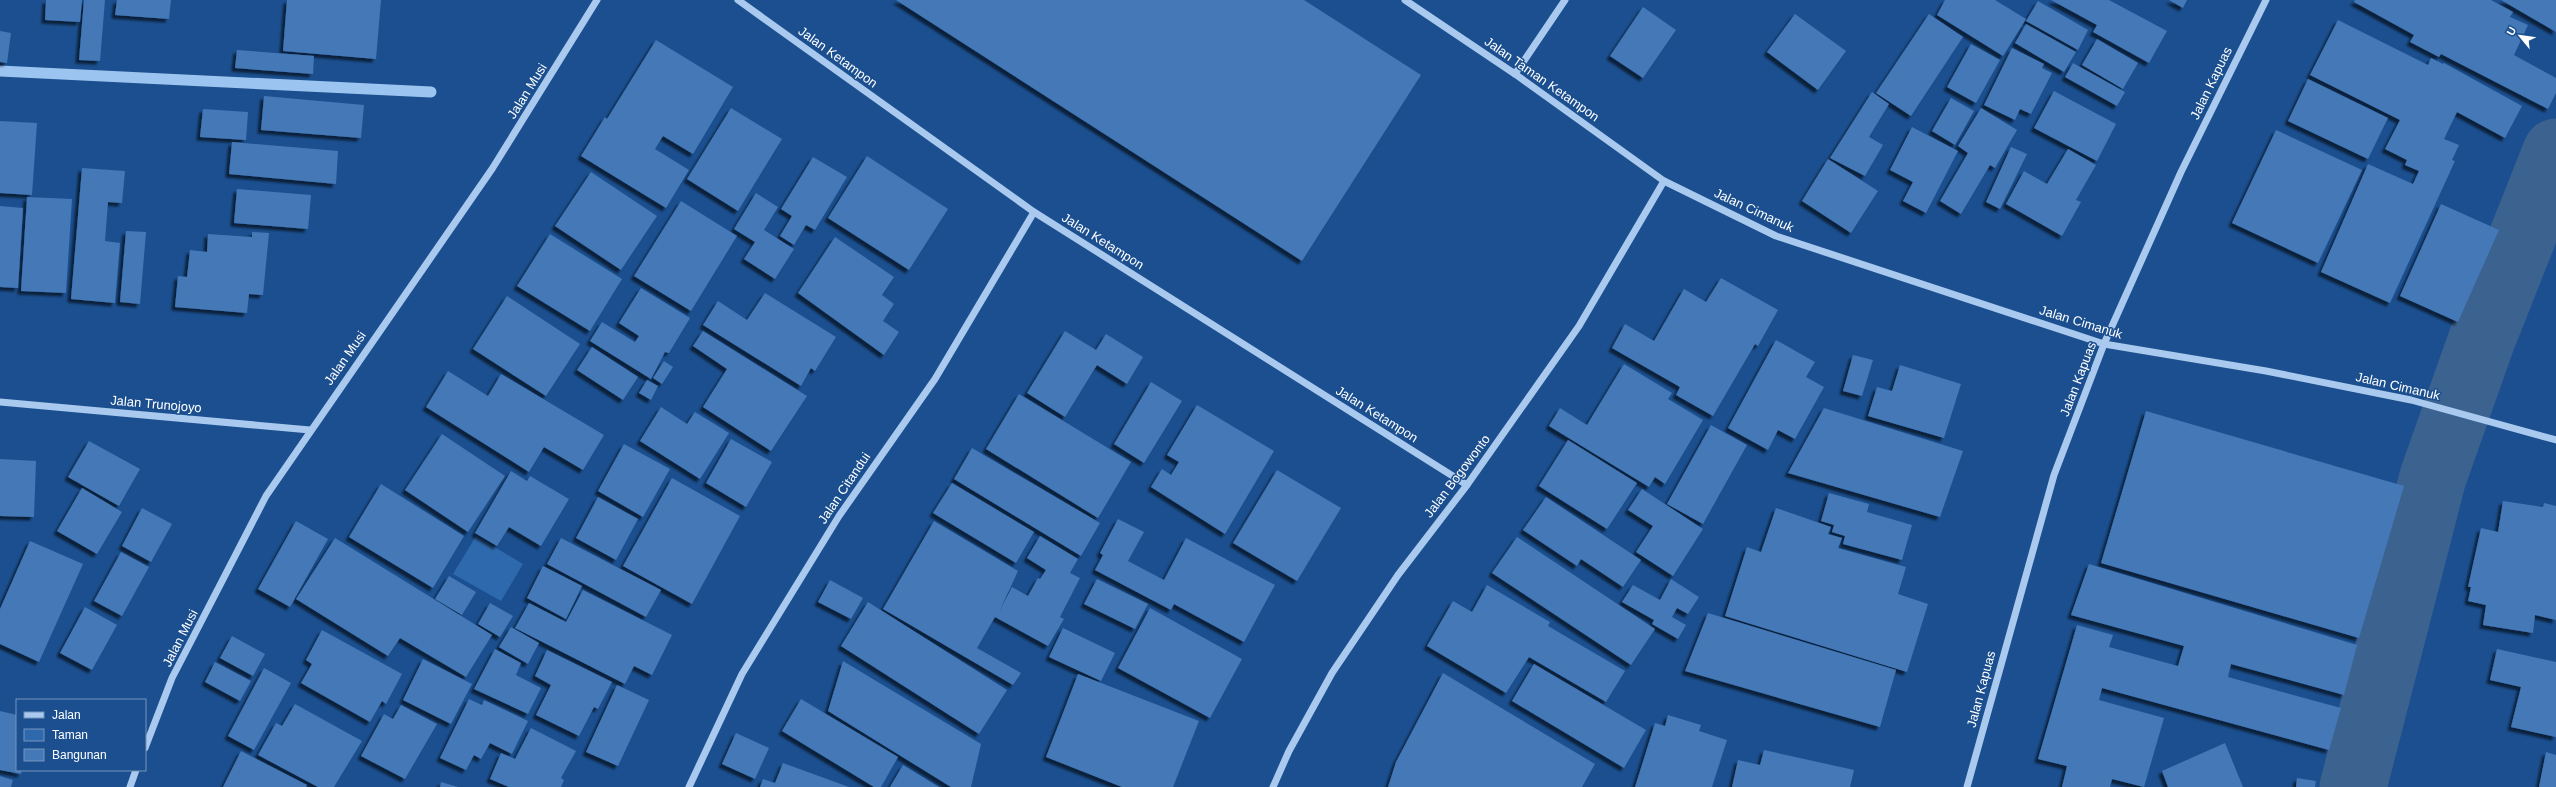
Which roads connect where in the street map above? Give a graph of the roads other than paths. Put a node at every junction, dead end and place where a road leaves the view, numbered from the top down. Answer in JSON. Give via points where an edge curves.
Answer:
{"nodes":[{"id":1,"x":597,"y":0,"type":"edge"},
{"id":2,"x":738,"y":0,"type":"edge"},
{"id":3,"x":1405,"y":0,"type":"edge"},
{"id":4,"x":1565,"y":0,"type":"edge"},
{"id":5,"x":2266,"y":0,"type":"edge"},
{"id":6,"x":1515,"y":74,"type":"junction"},
{"id":7,"x":1664,"y":181,"type":"junction"},
{"id":8,"x":1034,"y":212,"type":"junction"},
{"id":9,"x":2104,"y":344,"type":"junction"},
{"id":10,"x":0,"y":402,"type":"edge"},
{"id":11,"x":310,"y":430,"type":"junction"},
{"id":12,"x":2556,"y":440,"type":"edge"},
{"id":13,"x":1467,"y":485,"type":"junction"},
{"id":14,"x":146,"y":745,"type":"edge"},
{"id":15,"x":136,"y":771,"type":"edge"},
{"id":16,"x":130,"y":787,"type":"edge"},
{"id":17,"x":689,"y":787,"type":"edge"},
{"id":18,"x":1273,"y":787,"type":"edge"},
{"id":19,"x":1967,"y":787,"type":"edge"}],
"edges":[{"from":1,"to":11,"type":"street","name":"Jalan Musi","via":[[492,169]]},
{"from":2,"to":8,"type":"street","name":"Jalan Ketampon"},
{"from":3,"to":6,"type":"street","name":"Jalan Taman Ketampon"},
{"from":4,"to":6,"type":"street"},
{"from":5,"to":9,"type":"street","name":"Jalan Kapuas","via":[[2180,172]]},
{"from":6,"to":7,"type":"street","name":"Jalan Taman Ketampon"},
{"from":7,"to":9,"type":"street","name":"Jalan Cimanuk","via":[[1776,236]]},
{"from":7,"to":13,"type":"street","name":"Jalan Bogowonto","via":[[1579,326]]},
{"from":8,"to":13,"type":"street","name":"Jalan Ketampon"},
{"from":8,"to":17,"type":"street","name":"Jalan Citandui","via":[[935,379],[839,516],[742,674]]},
{"from":9,"to":12,"type":"street","name":"Jalan Cimanuk","via":[[2266,371],[2411,400]]},
{"from":9,"to":19,"type":"street","name":"Jalan Kapuas","via":[[2054,476]]},
{"from":10,"to":11,"type":"street","name":"Jalan Trunojoyo"},
{"from":11,"to":14,"type":"street","name":"Jalan Musi","via":[[266,496],[172,678]]},
{"from":13,"to":18,"type":"street","name":"Jalan Bogowonto","via":[[1398,575],[1332,673],[1289,751]]},
{"from":15,"to":16,"type":"street"}]}
